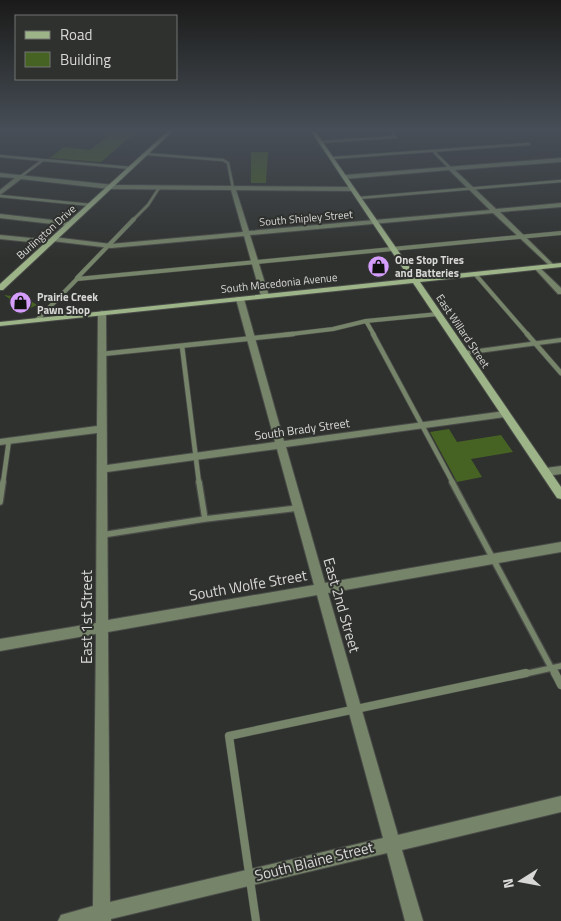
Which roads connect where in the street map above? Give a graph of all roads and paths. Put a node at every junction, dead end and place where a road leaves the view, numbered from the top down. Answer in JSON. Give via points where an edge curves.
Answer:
{"nodes":[{"id":1,"x":24,"y":174,"type":"edge"},
{"id":2,"x":125,"y":174,"type":"edge"},
{"id":3,"x":230,"y":174,"type":"edge"},
{"id":4,"x":342,"y":174,"type":"edge"},
{"id":5,"x":393,"y":174,"type":"edge"},
{"id":6,"x":457,"y":174,"type":"edge"},
{"id":7,"x":0,"y":175,"type":"edge"},
{"id":8,"x":20,"y":177,"type":"junction"},
{"id":9,"x":345,"y":178,"type":"junction"},
{"id":10,"x":561,"y":181,"type":"edge"},
{"id":11,"x":111,"y":187,"type":"junction"},
{"id":12,"x":158,"y":188,"type":"junction"},
{"id":13,"x":233,"y":188,"type":"junction"},
{"id":14,"x":352,"y":188,"type":"junction"},
{"id":15,"x":474,"y":189,"type":"junction"},
{"id":16,"x":0,"y":194,"type":"edge"},
{"id":17,"x":359,"y":198,"type":"junction"},
{"id":18,"x":91,"y":205,"type":"junction"},
{"id":19,"x":561,"y":205,"type":"edge"},
{"id":20,"x":497,"y":211,"type":"junction"},
{"id":21,"x":0,"y":216,"type":"edge"},
{"id":22,"x":375,"y":222,"type":"junction"},
{"id":23,"x":70,"y":224,"type":"junction"},
{"id":24,"x":561,"y":232,"type":"edge"},
{"id":25,"x":245,"y":234,"type":"junction"},
{"id":26,"x":522,"y":236,"type":"junction"},
{"id":27,"x":0,"y":237,"type":"edge"},
{"id":28,"x":51,"y":241,"type":"junction"},
{"id":29,"x":108,"y":246,"type":"junction"},
{"id":30,"x":394,"y":249,"type":"junction"},
{"id":31,"x":254,"y":263,"type":"junction"},
{"id":32,"x":561,"y":265,"type":"edge"},
{"id":33,"x":552,"y":266,"type":"junction"},
{"id":34,"x":537,"y":268,"type":"junction"},
{"id":35,"x":475,"y":274,"type":"junction"},
{"id":36,"x":77,"y":279,"type":"junction"},
{"id":37,"x":415,"y":280,"type":"junction"},
{"id":38,"x":0,"y":288,"type":"edge"},
{"id":39,"x":561,"y":292,"type":"edge"},
{"id":40,"x":264,"y":296,"type":"junction"},
{"id":41,"x":240,"y":299,"type":"junction"},
{"id":42,"x":102,"y":313,"type":"junction"},
{"id":43,"x":438,"y":314,"type":"junction"},
{"id":44,"x":37,"y":320,"type":"junction"},
{"id":45,"x":366,"y":321,"type":"junction"},
{"id":46,"x":0,"y":324,"type":"edge"},
{"id":47,"x":251,"y":339,"type":"junction"},
{"id":48,"x":561,"y":340,"type":"edge"},
{"id":49,"x":537,"y":343,"type":"junction"},
{"id":50,"x":182,"y":346,"type":"junction"},
{"id":51,"x":464,"y":353,"type":"junction"},
{"id":52,"x":102,"y":354,"type":"junction"},
{"id":53,"x":561,"y":373,"type":"edge"},
{"id":54,"x":505,"y":414,"type":"junction"},
{"id":55,"x":422,"y":425,"type":"junction"},
{"id":56,"x":102,"y":429,"type":"junction"},
{"id":57,"x":5,"y":441,"type":"edge"},
{"id":58,"x":281,"y":445,"type":"junction"},
{"id":59,"x":195,"y":457,"type":"junction"},
{"id":60,"x":102,"y":469,"type":"junction"},
{"id":61,"x":561,"y":470,"type":"edge"},
{"id":62,"x":546,"y":472,"type":"junction"},
{"id":63,"x":561,"y":494,"type":"edge"},
{"id":64,"x":0,"y":502,"type":"edge"},
{"id":65,"x":298,"y":508,"type":"junction"},
{"id":66,"x":205,"y":519,"type":"junction"},
{"id":67,"x":102,"y":535,"type":"junction"},
{"id":68,"x":561,"y":547,"type":"edge"},
{"id":69,"x":494,"y":559,"type":"junction"},
{"id":70,"x":321,"y":588,"type":"junction"},
{"id":71,"x":102,"y":627,"type":"junction"},
{"id":72,"x":0,"y":645,"type":"edge"},
{"id":73,"x":561,"y":666,"type":"edge"},
{"id":74,"x":552,"y":668,"type":"junction"},
{"id":75,"x":561,"y":685,"type":"edge"},
{"id":76,"x":355,"y":709,"type":"junction"},
{"id":77,"x":561,"y":804,"type":"edge"},
{"id":78,"x":392,"y":842,"type":"junction"},
{"id":79,"x":249,"y":877,"type":"junction"},
{"id":80,"x":102,"y":917,"type":"edge"},
{"id":81,"x":66,"y":921,"type":"edge"},
{"id":82,"x":256,"y":921,"type":"edge"},
{"id":83,"x":414,"y":921,"type":"edge"}],
"edges":[{"from":1,"to":8,"type":"lane"},
{"from":2,"to":11,"type":"street","name":"Burlington Drive"},
{"from":3,"to":13,"type":"lane"},
{"from":4,"to":9,"type":"street","name":"East Willard Street"},
{"from":5,"to":9,"type":"street"},
{"from":6,"to":15,"type":"street"},
{"from":7,"to":8,"type":"street"},
{"from":8,"to":11,"type":"street"},
{"from":8,"to":16,"type":"street"},
{"from":9,"to":14,"type":"street","name":"East Willard Street"},
{"from":10,"to":15,"type":"lane"},
{"from":11,"to":12,"type":"street"},
{"from":11,"to":18,"type":"street","name":"Burlington Drive"},
{"from":12,"to":13,"type":"street"},
{"from":12,"to":29,"type":"lane","via":[[148,204]]},
{"from":13,"to":14,"type":"street"},
{"from":13,"to":25,"type":"street"},
{"from":14,"to":17,"type":"street","name":"East Willard Street"},
{"from":15,"to":17,"type":"lane"},
{"from":15,"to":20,"type":"street"},
{"from":16,"to":18,"type":"lane"},
{"from":17,"to":22,"type":"street","name":"East Willard Street"},
{"from":18,"to":23,"type":"street","name":"Burlington Drive"},
{"from":19,"to":20,"type":"street","name":"South Shipley Street"},
{"from":20,"to":22,"type":"street","name":"South Shipley Street"},
{"from":20,"to":26,"type":"street"},
{"from":21,"to":23,"type":"street"},
{"from":22,"to":25,"type":"street","name":"South Shipley Street"},
{"from":22,"to":30,"type":"street","name":"East Willard Street"},
{"from":23,"to":28,"type":"street","name":"Burlington Drive"},
{"from":24,"to":26,"type":"lane"},
{"from":25,"to":29,"type":"street","name":"South Shipley Street"},
{"from":25,"to":31,"type":"street"},
{"from":26,"to":30,"type":"lane"},
{"from":26,"to":33,"type":"street"},
{"from":27,"to":28,"type":"street","name":"South Shipley Street"},
{"from":28,"to":29,"type":"street","name":"South Shipley Street"},
{"from":28,"to":38,"type":"street","name":"Burlington Drive"},
{"from":29,"to":36,"type":"lane"},
{"from":30,"to":31,"type":"lane"},
{"from":30,"to":37,"type":"street","name":"East Willard Street"},
{"from":31,"to":36,"type":"lane"},
{"from":31,"to":40,"type":"street"},
{"from":32,"to":33,"type":"street","name":"South Macedonia Avenue"},
{"from":33,"to":34,"type":"street","name":"South Macedonia Avenue"},
{"from":34,"to":35,"type":"street","name":"South Macedonia Avenue"},
{"from":34,"to":39,"type":"street"},
{"from":35,"to":37,"type":"street","name":"South Macedonia Avenue"},
{"from":35,"to":49,"type":"lane"},
{"from":36,"to":44,"type":"lane"},
{"from":37,"to":40,"type":"street","name":"South Macedonia Avenue"},
{"from":37,"to":43,"type":"street","name":"East Willard Street"},
{"from":40,"to":41,"type":"street","name":"South Macedonia Avenue"},
{"from":41,"to":42,"type":"street","name":"South Macedonia Avenue"},
{"from":41,"to":47,"type":"street","name":"East 2nd Street"},
{"from":42,"to":44,"type":"street","name":"South Macedonia Avenue"},
{"from":42,"to":52,"type":"street","name":"East 1st Street"},
{"from":43,"to":45,"type":"lane"},
{"from":43,"to":51,"type":"street","name":"East Willard Street"},
{"from":44,"to":46,"type":"street","name":"South Macedonia Avenue"},
{"from":45,"to":47,"type":"lane","via":[[333,329]]},
{"from":45,"to":55,"type":"lane"},
{"from":47,"to":50,"type":"lane"},
{"from":47,"to":58,"type":"street","name":"East 2nd Street"},
{"from":48,"to":49,"type":"street"},
{"from":49,"to":51,"type":"street"},
{"from":49,"to":53,"type":"lane"},
{"from":50,"to":52,"type":"lane"},
{"from":50,"to":59,"type":"lane"},
{"from":51,"to":54,"type":"street","name":"East Willard Street"},
{"from":52,"to":56,"type":"street","name":"East 1st Street"},
{"from":54,"to":55,"type":"street","name":"South Brady Street"},
{"from":54,"to":62,"type":"street","name":"East Willard Street"},
{"from":55,"to":58,"type":"street","name":"South Brady Street"},
{"from":55,"to":69,"type":"lane"},
{"from":56,"to":57,"type":"street"},
{"from":56,"to":60,"type":"street","name":"East 1st Street"},
{"from":57,"to":64,"type":"lane"},
{"from":58,"to":59,"type":"street","name":"South Brady Street"},
{"from":58,"to":65,"type":"street","name":"East 2nd Street"},
{"from":59,"to":60,"type":"street","name":"South Brady Street"},
{"from":59,"to":66,"type":"lane"},
{"from":60,"to":67,"type":"street","name":"East 1st Street"},
{"from":61,"to":62,"type":"street"},
{"from":62,"to":63,"type":"street","name":"East Willard Street"},
{"from":65,"to":66,"type":"lane"},
{"from":65,"to":70,"type":"street","name":"East 2nd Street"},
{"from":66,"to":67,"type":"lane"},
{"from":67,"to":71,"type":"street","name":"East 1st Street"},
{"from":68,"to":69,"type":"street","name":"South Wolfe Street"},
{"from":69,"to":70,"type":"street","name":"South Wolfe Street"},
{"from":69,"to":74,"type":"lane"},
{"from":70,"to":71,"type":"street","name":"South Wolfe Street"},
{"from":70,"to":76,"type":"street","name":"East 2nd Street"},
{"from":71,"to":72,"type":"street","name":"South Wolfe Street"},
{"from":71,"to":80,"type":"street","name":"East 1st Street"},
{"from":73,"to":74,"type":"lane"},
{"from":74,"to":75,"type":"lane"},
{"from":74,"to":76,"type":"lane"},
{"from":76,"to":78,"type":"street","name":"East 2nd Street"},
{"from":76,"to":79,"type":"lane","via":[[229,736]]},
{"from":77,"to":78,"type":"street","name":"South Blaine Street"},
{"from":78,"to":79,"type":"street","name":"South Blaine Street"},
{"from":78,"to":83,"type":"street","name":"East 2nd Street"},
{"from":79,"to":80,"type":"street","name":"South Blaine Street"},
{"from":79,"to":82,"type":"lane"},
{"from":80,"to":81,"type":"street","name":"South Blaine Street"}]}
